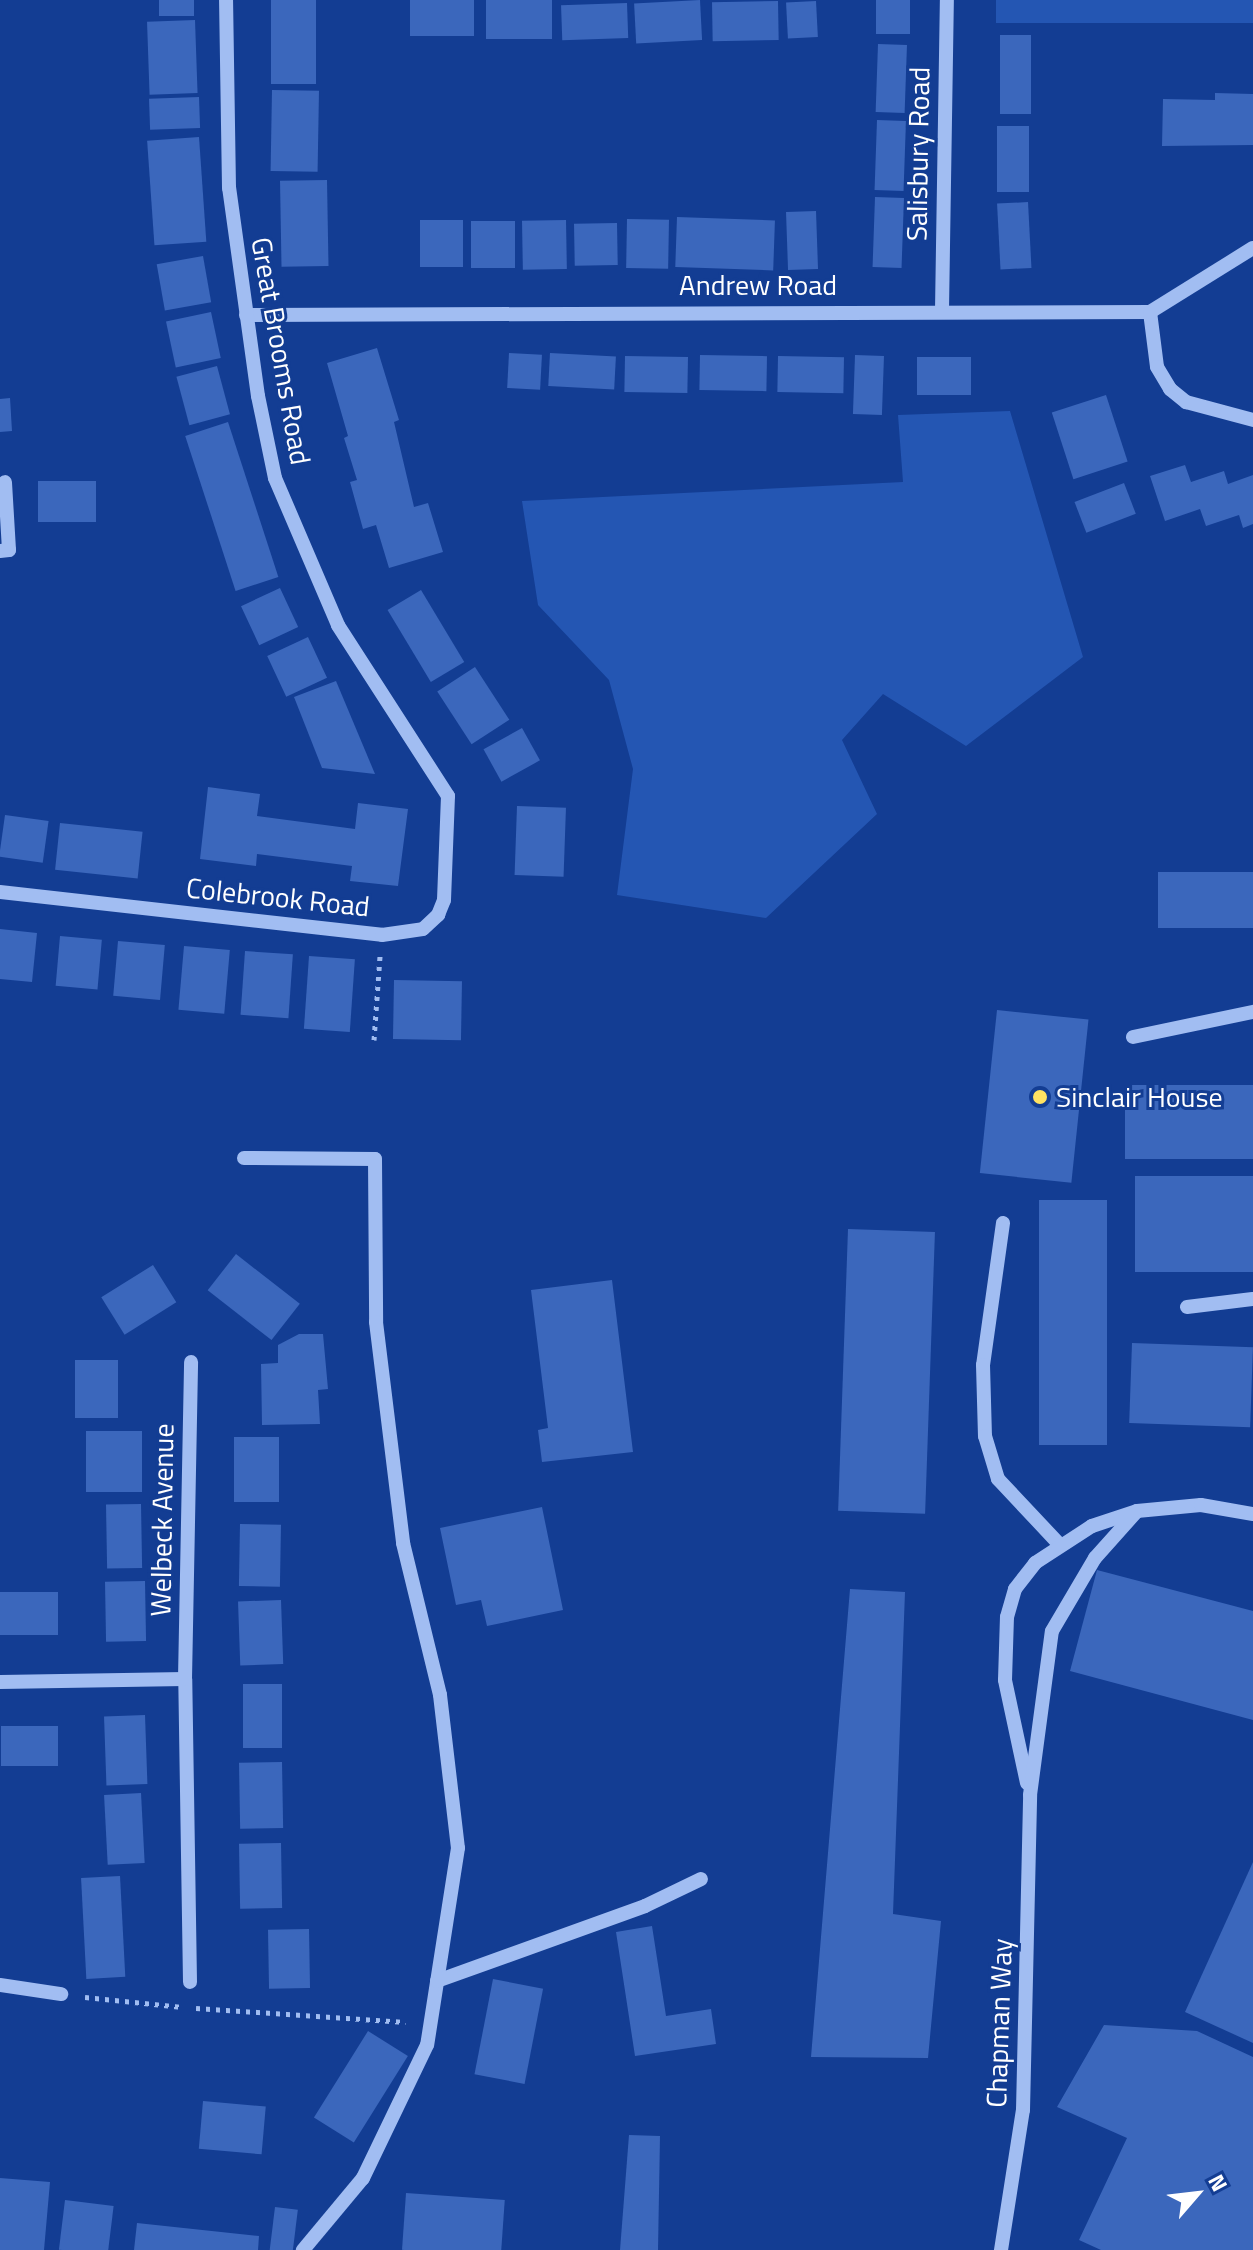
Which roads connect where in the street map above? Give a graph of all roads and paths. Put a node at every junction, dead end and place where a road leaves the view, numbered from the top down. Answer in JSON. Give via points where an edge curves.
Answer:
{"nodes":[{"id":1,"x":226,"y":0,"type":"edge"},
{"id":2,"x":947,"y":0,"type":"edge"},
{"id":3,"x":1253,"y":248,"type":"edge"},
{"id":4,"x":942,"y":310,"type":"junction"},
{"id":5,"x":1150,"y":312,"type":"junction"},
{"id":6,"x":246,"y":315,"type":"junction"},
{"id":7,"x":1253,"y":420,"type":"edge"},
{"id":8,"x":5,"y":482,"type":"dead end"},
{"id":9,"x":0,"y":551,"type":"edge"},
{"id":10,"x":451,"y":809,"type":"joint"},
{"id":11,"x":0,"y":892,"type":"edge"},
{"id":12,"x":379,"y":975,"type":"dead end"},
{"id":13,"x":1253,"y":1012,"type":"edge"},
{"id":14,"x":1133,"y":1037,"type":"dead end"},
{"id":15,"x":374,"y":1040,"type":"dead end"},
{"id":16,"x":244,"y":1158,"type":"dead end"},
{"id":17,"x":1003,"y":1223,"type":"dead end"},
{"id":18,"x":1253,"y":1299,"type":"edge"},
{"id":19,"x":1187,"y":1307,"type":"dead end"},
{"id":20,"x":191,"y":1362,"type":"dead end"},
{"id":21,"x":1137,"y":1511,"type":"junction"},
{"id":22,"x":1253,"y":1514,"type":"edge"},
{"id":23,"x":1060,"y":1545,"type":"junction"},
{"id":24,"x":185,"y":1679,"type":"junction"},
{"id":25,"x":0,"y":1682,"type":"edge"},
{"id":26,"x":1030,"y":1795,"type":"junction"},
{"id":27,"x":701,"y":1879,"type":"dead end"},
{"id":28,"x":437,"y":1981,"type":"junction"},
{"id":29,"x":190,"y":1982,"type":"dead end"},
{"id":30,"x":0,"y":1985,"type":"edge"},
{"id":31,"x":61,"y":1994,"type":"joint"},
{"id":32,"x":431,"y":2023,"type":"junction"},
{"id":33,"x":303,"y":2250,"type":"edge"},
{"id":34,"x":1001,"y":2250,"type":"edge"}],
"edges":[{"from":1,"to":6,"type":"street","name":"Great Brooms Road","via":[[229,188]]},
{"from":2,"to":4,"type":"street","name":"Salisbury Road"},
{"from":3,"to":5,"type":"street"},
{"from":4,"to":5,"type":"street","name":"Andrew Road"},
{"from":4,"to":6,"type":"street","name":"Andrew Road"},
{"from":5,"to":7,"type":"street","via":[[1157,367],[1170,389],[1186,402]]},
{"from":6,"to":10,"type":"street","name":"Great Brooms Road","via":[[275,478],[304,553],[338,625],[443,784]]},
{"from":8,"to":9,"type":"street","via":[[9,550]]},
{"from":10,"to":11,"type":"street","name":"Colebrook Road","via":[[444,900],[438,915],[407,935]]},
{"from":12,"to":15,"type":"path"},
{"from":13,"to":14,"type":"street"},
{"from":16,"to":28,"type":"street","via":[[375,1159],[376,1322],[403,1543],[440,1695],[458,1848]]},
{"from":17,"to":23,"type":"street","via":[[983,1365],[985,1436],[998,1479]]},
{"from":18,"to":19,"type":"street"},
{"from":20,"to":24,"type":"street","name":"Welbeck Avenue"},
{"from":21,"to":22,"type":"street","name":"Chapman Way","via":[[1201,1505]]},
{"from":21,"to":23,"type":"street","name":"Chapman Way","via":[[1092,1526]]},
{"from":21,"to":26,"type":"street","name":"Chapman Way","via":[[1095,1558],[1052,1631]]},
{"from":23,"to":26,"type":"street","name":"Chapman Way","via":[[1035,1563],[1015,1589],[1007,1617],[1005,1680]]},
{"from":24,"to":25,"type":"street"},
{"from":24,"to":29,"type":"street","name":"Welbeck Avenue"},
{"from":26,"to":34,"type":"street","name":"Chapman Way","via":[[1023,2110]]},
{"from":27,"to":28,"type":"street","via":[[645,1906]]},
{"from":28,"to":32,"type":"street"},
{"from":30,"to":31,"type":"street"},
{"from":31,"to":32,"type":"path"},
{"from":32,"to":33,"type":"street","via":[[427,2045],[363,2178]]}]}
